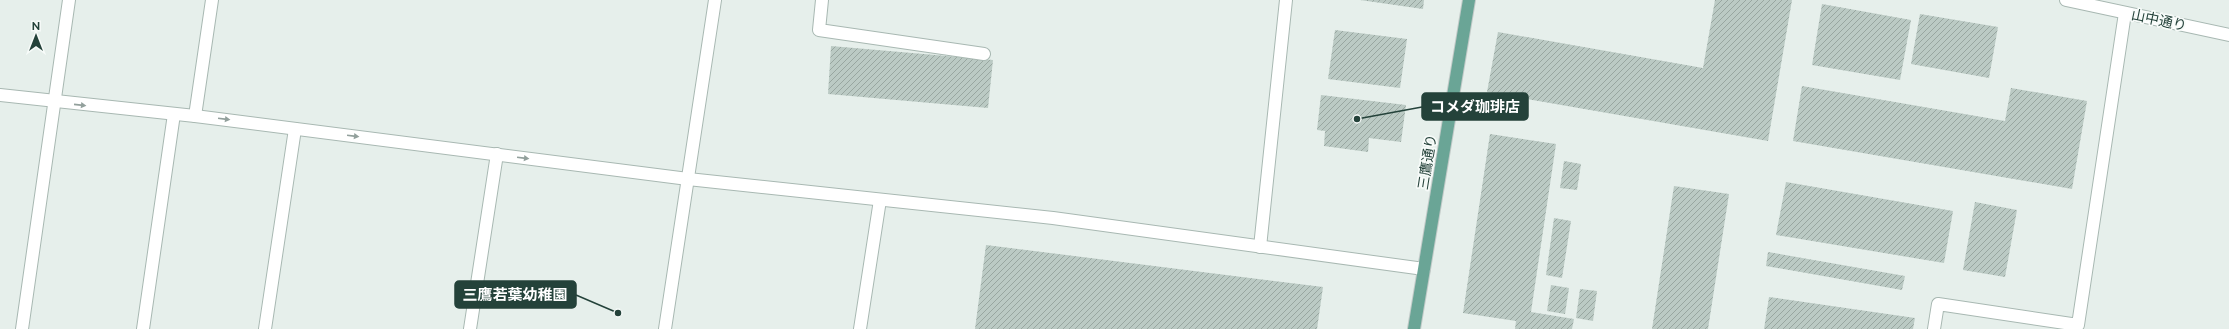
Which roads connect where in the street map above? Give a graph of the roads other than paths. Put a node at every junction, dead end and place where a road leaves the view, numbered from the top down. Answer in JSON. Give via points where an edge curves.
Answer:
{"nodes":[{"id":1,"x":69,"y":0,"type":"edge"},
{"id":2,"x":212,"y":0,"type":"edge"},
{"id":3,"x":715,"y":0,"type":"edge"},
{"id":4,"x":822,"y":0,"type":"edge"},
{"id":5,"x":1286,"y":0,"type":"edge"},
{"id":6,"x":1469,"y":0,"type":"edge"},
{"id":7,"x":2066,"y":0,"type":"edge"},
{"id":8,"x":2125,"y":13,"type":"junction"},
{"id":9,"x":2229,"y":35,"type":"edge"},
{"id":10,"x":984,"y":54,"type":"dead end"},
{"id":11,"x":0,"y":95,"type":"edge"},
{"id":12,"x":54,"y":102,"type":"junction"},
{"id":13,"x":174,"y":114,"type":"junction"},
{"id":14,"x":195,"y":116,"type":"junction"},
{"id":15,"x":295,"y":129,"type":"junction"},
{"id":16,"x":497,"y":154,"type":"junction"},
{"id":17,"x":688,"y":179,"type":"junction"},
{"id":18,"x":880,"y":200,"type":"junction"},
{"id":19,"x":1260,"y":247,"type":"junction"},
{"id":20,"x":1424,"y":269,"type":"junction"},
{"id":21,"x":22,"y":329,"type":"edge"},
{"id":22,"x":142,"y":329,"type":"edge"},
{"id":23,"x":265,"y":329,"type":"edge"},
{"id":24,"x":470,"y":329,"type":"edge"},
{"id":25,"x":665,"y":329,"type":"edge"},
{"id":26,"x":860,"y":329,"type":"edge"},
{"id":27,"x":1414,"y":329,"type":"edge"},
{"id":28,"x":1934,"y":329,"type":"edge"}],
"edges":[{"from":1,"to":12,"type":"street"},
{"from":2,"to":14,"type":"street"},
{"from":3,"to":17,"type":"street"},
{"from":4,"to":10,"type":"street","via":[[819,30]]},
{"from":5,"to":19,"type":"street"},
{"from":6,"to":20,"type":"main road","name":"三鷹通り"},
{"from":7,"to":8,"type":"street","name":"山中通り"},
{"from":8,"to":9,"type":"street","name":"山中通り"},
{"from":8,"to":28,"type":"street","via":[[2078,325],[1938,304]]},
{"from":11,"to":12,"type":"street"},
{"from":12,"to":13,"type":"street","one_way":true},
{"from":12,"to":21,"type":"street"},
{"from":13,"to":14,"type":"street"},
{"from":13,"to":22,"type":"street"},
{"from":14,"to":15,"type":"street","one_way":true},
{"from":15,"to":16,"type":"street","one_way":true},
{"from":15,"to":23,"type":"street"},
{"from":16,"to":17,"type":"street","one_way":true},
{"from":16,"to":24,"type":"street"},
{"from":17,"to":18,"type":"street"},
{"from":17,"to":25,"type":"street"},
{"from":18,"to":19,"type":"street","via":[[1053,218]]},
{"from":18,"to":26,"type":"street"},
{"from":19,"to":20,"type":"street"},
{"from":20,"to":27,"type":"main road","name":"三鷹通り"}]}
